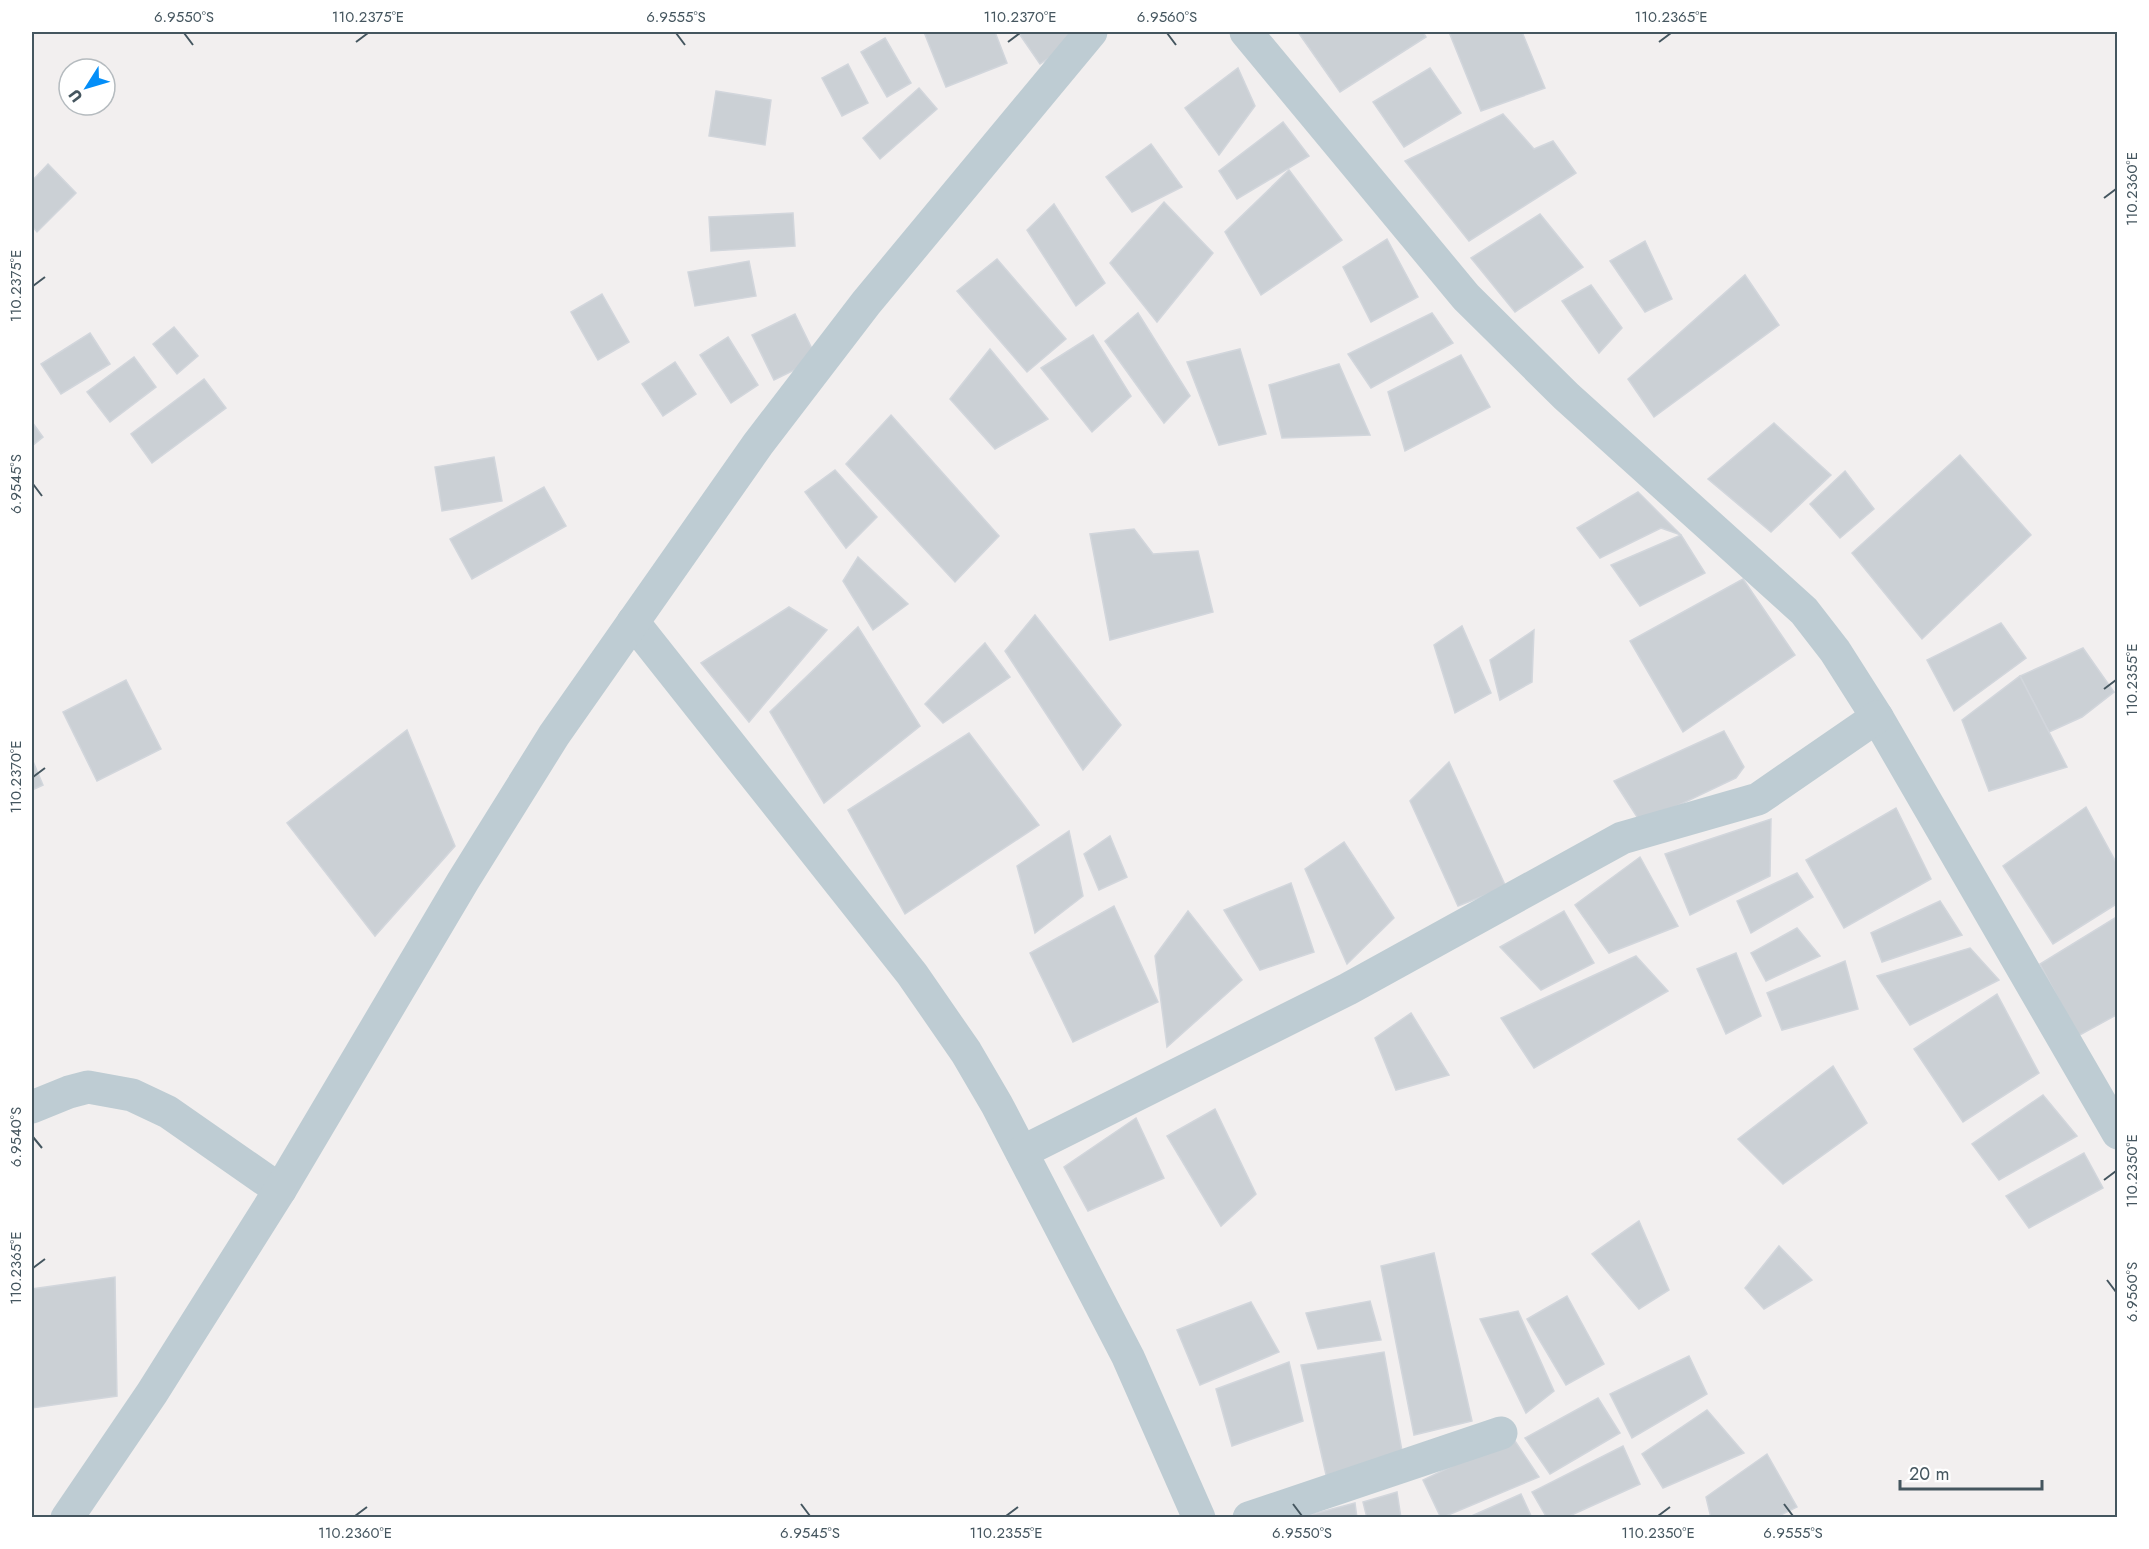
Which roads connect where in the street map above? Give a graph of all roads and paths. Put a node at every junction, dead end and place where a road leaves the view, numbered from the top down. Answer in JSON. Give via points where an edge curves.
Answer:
{"nodes":[{"id":1,"x":1090,"y":32,"type":"edge"},
{"id":2,"x":1246,"y":32,"type":"edge"},
{"id":3,"x":633,"y":622,"type":"junction"},
{"id":4,"x":1877,"y":717,"type":"junction"},
{"id":5,"x":32,"y":1107,"type":"edge"},
{"id":6,"x":2118,"y":1133,"type":"edge"},
{"id":7,"x":1022,"y":1152,"type":"junction"},
{"id":8,"x":280,"y":1190,"type":"junction"},
{"id":9,"x":1501,"y":1433,"type":"dead end"},
{"id":10,"x":67,"y":1518,"type":"edge"},
{"id":11,"x":1199,"y":1518,"type":"edge"},
{"id":12,"x":1249,"y":1518,"type":"edge"}],
"edges":[{"from":1,"to":3,"type":"street","via":[[866,303],[758,444]]},
{"from":2,"to":4,"type":"street","via":[[1473,304],[1566,396],[1804,611]]},
{"from":3,"to":7,"type":"street","via":[[912,974],[966,1052]]},
{"from":3,"to":8,"type":"street","via":[[554,735],[463,880]]},
{"from":4,"to":6,"type":"street"},
{"from":4,"to":7,"type":"street","via":[[1758,799],[1622,838],[1348,989]]},
{"from":5,"to":8,"type":"street","via":[[88,1087],[132,1095],[168,1112]]},
{"from":7,"to":11,"type":"street","via":[[1128,1357]]},
{"from":8,"to":10,"type":"street","via":[[152,1393]]},
{"from":9,"to":12,"type":"street"}]}
